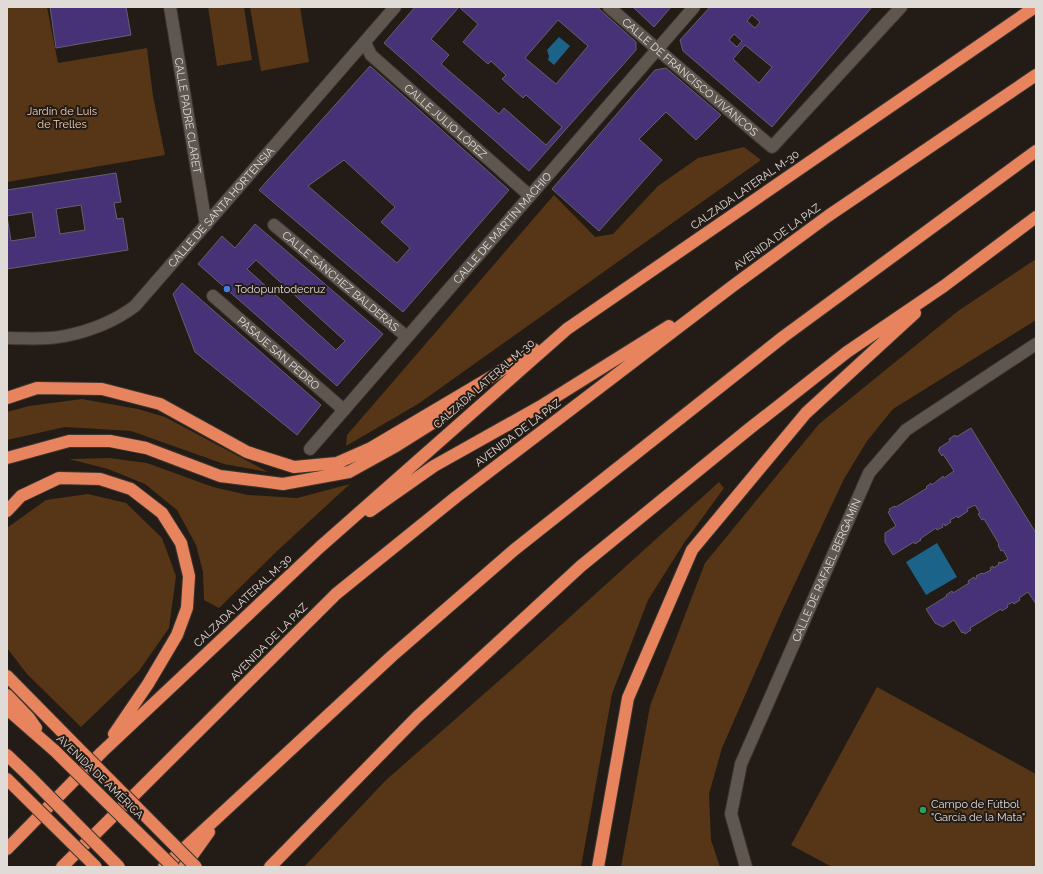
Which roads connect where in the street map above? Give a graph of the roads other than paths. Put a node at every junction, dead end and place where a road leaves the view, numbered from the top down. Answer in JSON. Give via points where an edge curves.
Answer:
{"nodes":[{"id":1,"x":170,"y":7,"type":"edge"},
{"id":2,"x":396,"y":7,"type":"edge"},
{"id":3,"x":609,"y":7,"type":"edge"},
{"id":4,"x":694,"y":7,"type":"edge"},
{"id":5,"x":900,"y":7,"type":"edge"},
{"id":6,"x":1035,"y":7,"type":"edge"},
{"id":7,"x":365,"y":43,"type":"junction"},
{"id":8,"x":657,"y":49,"type":"junction"},
{"id":9,"x":1036,"y":75,"type":"edge"},
{"id":10,"x":1036,"y":151,"type":"edge"},
{"id":11,"x":529,"y":195,"type":"junction"},
{"id":12,"x":1036,"y":217,"type":"edge"},
{"id":13,"x":206,"y":225,"type":"junction"},
{"id":14,"x":274,"y":225,"type":"dead end"},
{"id":15,"x":734,"y":285,"type":"junction"},
{"id":16,"x":944,"y":286,"type":"junction"},
{"id":17,"x":213,"y":296,"type":"dead end"},
{"id":18,"x":567,"y":328,"type":"junction"},
{"id":19,"x":407,"y":337,"type":"junction"},
{"id":20,"x":7,"y":338,"type":"edge"},
{"id":21,"x":1036,"y":344,"type":"edge"},
{"id":22,"x":491,"y":377,"type":"junction"},
{"id":23,"x":7,"y":398,"type":"edge"},
{"id":24,"x":344,"y":410,"type":"junction"},
{"id":25,"x":310,"y":449,"type":"dead end"},
{"id":26,"x":7,"y":458,"type":"edge"},
{"id":27,"x":7,"y":510,"type":"edge"},
{"id":28,"x":320,"y":547,"type":"junction"},
{"id":29,"x":7,"y":676,"type":"edge"},
{"id":30,"x":7,"y":695,"type":"edge"},
{"id":31,"x":7,"y":709,"type":"edge"},
{"id":32,"x":44,"y":741,"type":"junction"},
{"id":33,"x":102,"y":752,"type":"junction"},
{"id":34,"x":7,"y":755,"type":"edge"},
{"id":35,"x":7,"y":779,"type":"edge"},
{"id":36,"x":224,"y":811,"type":"junction"},
{"id":37,"x":7,"y":849,"type":"edge"},
{"id":38,"x":62,"y":867,"type":"edge"},
{"id":39,"x":96,"y":867,"type":"edge"},
{"id":40,"x":119,"y":867,"type":"edge"},
{"id":41,"x":164,"y":867,"type":"edge"},
{"id":42,"x":173,"y":867,"type":"edge"},
{"id":43,"x":184,"y":867,"type":"edge"},
{"id":44,"x":196,"y":867,"type":"edge"},
{"id":45,"x":270,"y":867,"type":"edge"},
{"id":46,"x":598,"y":867,"type":"edge"},
{"id":47,"x":746,"y":867,"type":"edge"}],
"edges":[{"from":1,"to":13,"type":"street","name":"CALLE PADRE CLARET"},
{"from":2,"to":7,"type":"street","name":"CALLE DE SANTA HORTENSIA"},
{"from":3,"to":8,"type":"street","name":"CALLE DE FRANCISCO VIVANCOS"},
{"from":4,"to":8,"type":"street","name":"CALLE DE MARTÍN MACHIO"},
{"from":5,"to":8,"type":"street","name":"CALLE DE FRANCISCO VIVANCOS","via":[[772,147]]},
{"from":6,"to":18,"type":"highway","name":"CALZADA LATERAL M-30"},
{"from":7,"to":11,"type":"street","name":"CALLE JULIO LÓPEZ","via":[[371,55]]},
{"from":7,"to":13,"type":"street","name":"CALLE DE SANTA HORTENSIA"},
{"from":8,"to":11,"type":"street","name":"CALLE DE MARTÍN MACHIO"},
{"from":9,"to":15,"type":"highway","name":"AVENIDA DE LA PAZ","via":[[828,216]]},
{"from":10,"to":36,"type":"highway","via":[[783,337],[514,550],[392,656]]},
{"from":11,"to":19,"type":"street","name":"CALLE DE MARTÍN MACHIO"},
{"from":12,"to":16,"type":"highway"},
{"from":13,"to":20,"type":"street","name":"CALLE DE SANTA HORTENSIA","via":[[126,313],[107,323],[64,336]]},
{"from":14,"to":19,"type":"street","name":"CALLE SÁNCHEZ BALDERAS"},
{"from":15,"to":28,"type":"highway","via":[[541,406],[434,466]]},
{"from":15,"to":38,"type":"highway","name":"AVENIDA DE LA PAZ","via":[[456,497],[336,594]]},
{"from":16,"to":45,"type":"highway","via":[[847,352],[581,566],[417,717]]},
{"from":16,"to":46,"type":"highway","via":[[806,414],[692,550],[628,698]]},
{"from":17,"to":24,"type":"street","name":"PASAJE SAN PEDRO"},
{"from":18,"to":22,"type":"highway"},
{"from":18,"to":28,"type":"highway","name":"CALZADA LATERAL M-30"},
{"from":19,"to":24,"type":"street","name":"CALLE DE MARTÍN MACHIO"},
{"from":21,"to":47,"type":"street","name":"CALLE DE RAFAEL BERGAMÍN","via":[[906,430],[869,473],[741,764],[731,814]]},
{"from":22,"to":23,"type":"highway","via":[[371,448],[337,462],[294,467],[247,452],[160,404],[102,389],[37,388]]},
{"from":22,"to":26,"type":"highway","via":[[439,419],[377,458],[349,472],[283,484],[220,476],[146,448],[110,441],[69,441]]},
{"from":24,"to":25,"type":"street","name":"CALLE DE MARTÍN MACHIO"},
{"from":27,"to":33,"type":"highway","via":[[21,496],[59,478],[100,479],[131,488],[162,513],[181,543],[190,576],[187,608],[177,636]]},
{"from":28,"to":33,"type":"highway","name":"CALZADA LATERAL M-30"},
{"from":29,"to":44,"type":"highway","bridge":true},
{"from":30,"to":32,"type":"highway","via":[[29,718]]},
{"from":31,"to":32,"type":"highway","name":"AVENIDA DE AMÉRICA"},
{"from":32,"to":42,"type":"highway","name":"AVENIDA DE AMÉRICA","bridge":true},
{"from":33,"to":37,"type":"highway","name":"CALZADA LATERAL M-30"},
{"from":34,"to":40,"type":"highway","bridge":true},
{"from":35,"to":39,"type":"highway","bridge":true},
{"from":36,"to":41,"type":"highway"},
{"from":36,"to":43,"type":"highway"}]}
